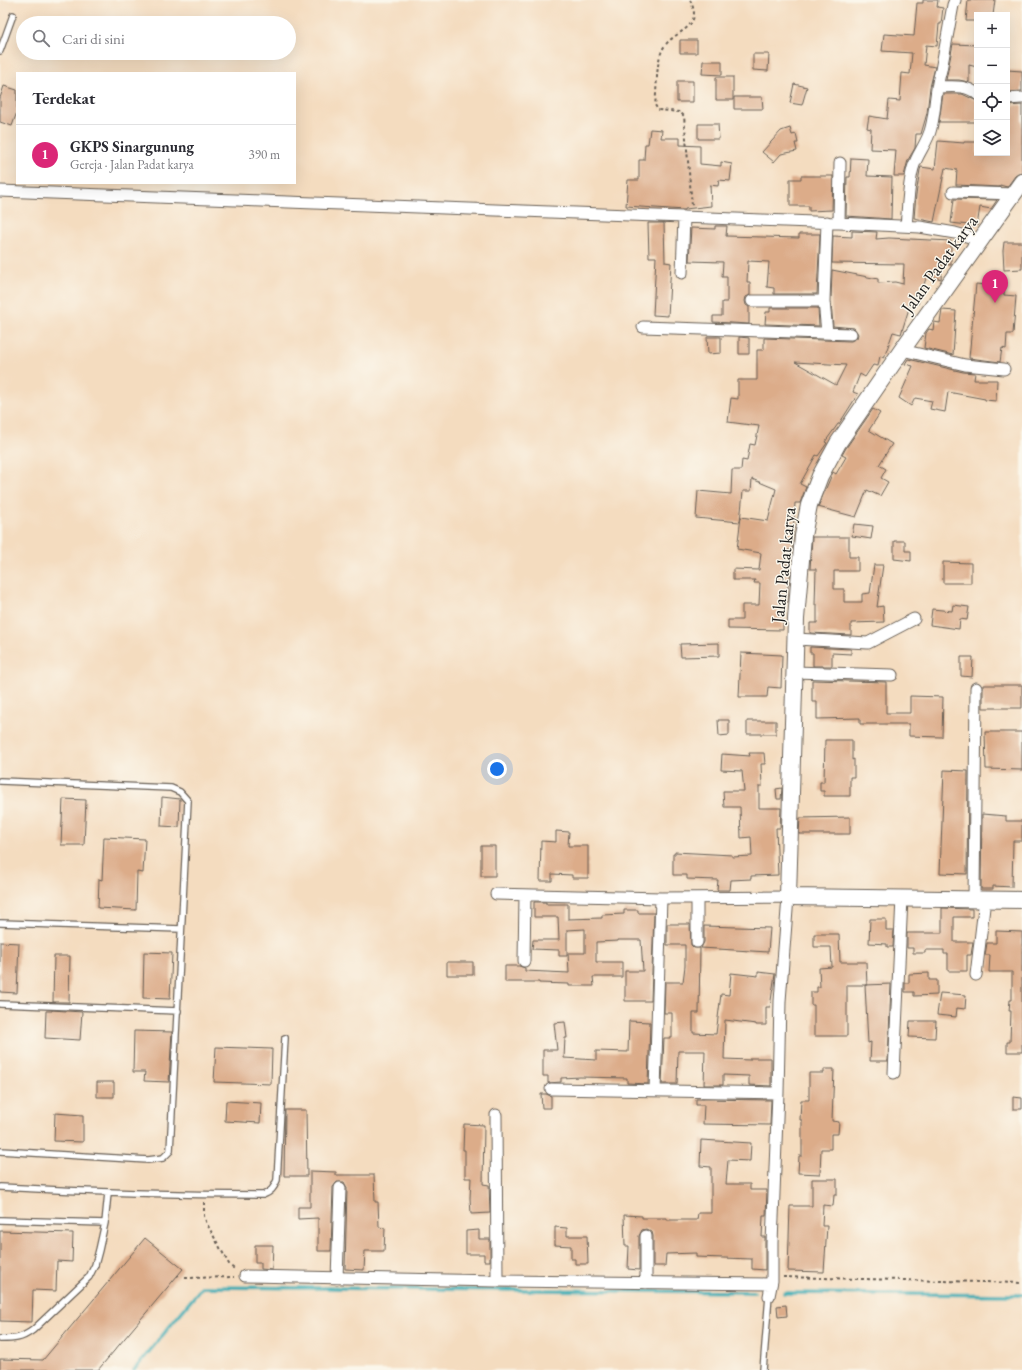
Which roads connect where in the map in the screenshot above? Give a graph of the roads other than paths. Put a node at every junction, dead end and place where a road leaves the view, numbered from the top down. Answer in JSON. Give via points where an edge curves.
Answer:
{"nodes":[{"id":1,"x":955,"y":0,"type":"edge"},
{"id":2,"x":13,"y":15,"type":"dead end"},
{"id":3,"x":0,"y":51,"type":"edge"},
{"id":4,"x":937,"y":87,"type":"junction"},
{"id":5,"x":974,"y":92,"type":"edge"},
{"id":6,"x":1022,"y":98,"type":"edge"},
{"id":7,"x":1010,"y":99,"type":"edge"},
{"id":8,"x":840,"y":163,"type":"dead end"},
{"id":9,"x":1018,"y":188,"type":"edge"},
{"id":10,"x":0,"y":191,"type":"edge"},
{"id":11,"x":954,"y":192,"type":"dead end"},
{"id":12,"x":688,"y":217,"type":"junction"},
{"id":13,"x":827,"y":222,"type":"junction"},
{"id":14,"x":839,"y":223,"type":"junction"},
{"id":15,"x":906,"y":226,"type":"junction"},
{"id":16,"x":981,"y":240,"type":"junction"},
{"id":17,"x":682,"y":272,"type":"dead end"},
{"id":18,"x":752,"y":301,"type":"dead end"},
{"id":19,"x":824,"y":301,"type":"junction"},
{"id":20,"x":643,"y":327,"type":"dead end"},
{"id":21,"x":827,"y":333,"type":"junction"},
{"id":22,"x":851,"y":334,"type":"dead end"},
{"id":23,"x":902,"y":350,"type":"junction"},
{"id":24,"x":1004,"y":369,"type":"dead end"},
{"id":25,"x":914,"y":619,"type":"dead end"},
{"id":26,"x":796,"y":639,"type":"junction"},
{"id":27,"x":794,"y":672,"type":"junction"},
{"id":28,"x":892,"y":675,"type":"dead end"},
{"id":29,"x":976,"y":688,"type":"dead end"},
{"id":30,"x":0,"y":780,"type":"edge"},
{"id":31,"x":496,"y":894,"type":"dead end"},
{"id":32,"x":525,"y":895,"type":"junction"},
{"id":33,"x":788,"y":897,"type":"junction"},
{"id":34,"x":661,"y":898,"type":"junction"},
{"id":35,"x":698,"y":898,"type":"junction"},
{"id":36,"x":902,"y":898,"type":"junction"},
{"id":37,"x":980,"y":899,"type":"junction"},
{"id":38,"x":1022,"y":900,"type":"edge"},
{"id":39,"x":0,"y":923,"type":"edge"},
{"id":40,"x":181,"y":929,"type":"junction"},
{"id":41,"x":697,"y":942,"type":"dead end"},
{"id":42,"x":524,"y":961,"type":"dead end"},
{"id":43,"x":976,"y":975,"type":"dead end"},
{"id":44,"x":0,"y":1004,"type":"edge"},
{"id":45,"x":178,"y":1011,"type":"junction"},
{"id":46,"x":285,"y":1038,"type":"dead end"},
{"id":47,"x":894,"y":1073,"type":"dead end"},
{"id":48,"x":551,"y":1089,"type":"dead end"},
{"id":49,"x":656,"y":1091,"type":"junction"},
{"id":50,"x":778,"y":1092,"type":"junction"},
{"id":51,"x":496,"y":1115,"type":"dead end"},
{"id":52,"x":0,"y":1151,"type":"edge"},
{"id":53,"x":0,"y":1187,"type":"edge"},
{"id":54,"x":340,"y":1188,"type":"dead end"},
{"id":55,"x":108,"y":1193,"type":"junction"},
{"id":56,"x":0,"y":1220,"type":"edge"},
{"id":57,"x":105,"y":1224,"type":"junction"},
{"id":58,"x":646,"y":1236,"type":"dead end"},
{"id":59,"x":245,"y":1276,"type":"dead end"},
{"id":60,"x":337,"y":1279,"type":"junction"},
{"id":61,"x":497,"y":1281,"type":"junction"},
{"id":62,"x":646,"y":1282,"type":"junction"},
{"id":63,"x":770,"y":1286,"type":"junction"},
{"id":64,"x":0,"y":1339,"type":"edge"},
{"id":65,"x":763,"y":1370,"type":"edge"}],
"edges":[{"from":1,"to":4,"type":"street"},
{"from":2,"to":3,"type":"lane"},
{"from":4,"to":5,"type":"street","via":[[964,88]]},
{"from":4,"to":15,"type":"street","via":[[931,130],[914,166]]},
{"from":6,"to":7,"type":"street"},
{"from":8,"to":14,"type":"street"},
{"from":9,"to":11,"type":"street"},
{"from":9,"to":16,"type":"main road","name":"Jalan Padat karya"},
{"from":10,"to":12,"type":"street"},
{"from":12,"to":13,"type":"street"},
{"from":12,"to":17,"type":"street"},
{"from":13,"to":14,"type":"street"},
{"from":13,"to":19,"type":"street"},
{"from":14,"to":15,"type":"street"},
{"from":15,"to":16,"type":"street","via":[[934,229]]},
{"from":16,"to":23,"type":"main road","name":"Jalan Padat karya"},
{"from":18,"to":19,"type":"street"},
{"from":19,"to":21,"type":"street"},
{"from":20,"to":21,"type":"street"},
{"from":21,"to":22,"type":"street"},
{"from":23,"to":24,"type":"street","via":[[965,365]]},
{"from":23,"to":26,"type":"main road","name":"Jalan Padat karya","via":[[838,443],[814,491],[805,520]]},
{"from":25,"to":26,"type":"street","via":[[868,643]]},
{"from":26,"to":27,"type":"main road","name":"Jalan Padat karya"},
{"from":27,"to":28,"type":"street"},
{"from":27,"to":33,"type":"main road","name":"Jalan Padat karya"},
{"from":29,"to":37,"type":"street"},
{"from":30,"to":40,"type":"lane","via":[[171,788],[180,792],[188,801]]},
{"from":31,"to":32,"type":"street"},
{"from":32,"to":34,"type":"street"},
{"from":32,"to":42,"type":"street"},
{"from":33,"to":35,"type":"street"},
{"from":33,"to":36,"type":"main road"},
{"from":33,"to":50,"type":"street","via":[[780,1001]]},
{"from":34,"to":35,"type":"street"},
{"from":34,"to":49,"type":"street"},
{"from":35,"to":41,"type":"street"},
{"from":36,"to":37,"type":"main road"},
{"from":36,"to":47,"type":"street"},
{"from":37,"to":38,"type":"main road"},
{"from":37,"to":43,"type":"street"},
{"from":39,"to":40,"type":"lane"},
{"from":40,"to":45,"type":"lane"},
{"from":44,"to":45,"type":"lane"},
{"from":45,"to":52,"type":"lane","via":[[171,1146],[167,1155],[148,1160]]},
{"from":46,"to":55,"type":"lane","via":[[277,1180],[272,1191],[263,1195]]},
{"from":48,"to":49,"type":"street"},
{"from":49,"to":50,"type":"street"},
{"from":50,"to":63,"type":"street"},
{"from":51,"to":61,"type":"street"},
{"from":53,"to":55,"type":"lane"},
{"from":54,"to":60,"type":"street"},
{"from":55,"to":57,"type":"lane"},
{"from":56,"to":57,"type":"lane"},
{"from":57,"to":64,"type":"lane","via":[[95,1265],[89,1276],[24,1337]]},
{"from":58,"to":62,"type":"street"},
{"from":59,"to":60,"type":"street"},
{"from":60,"to":61,"type":"street"},
{"from":61,"to":62,"type":"street"},
{"from":62,"to":63,"type":"street"},
{"from":63,"to":65,"type":"lane"}]}
